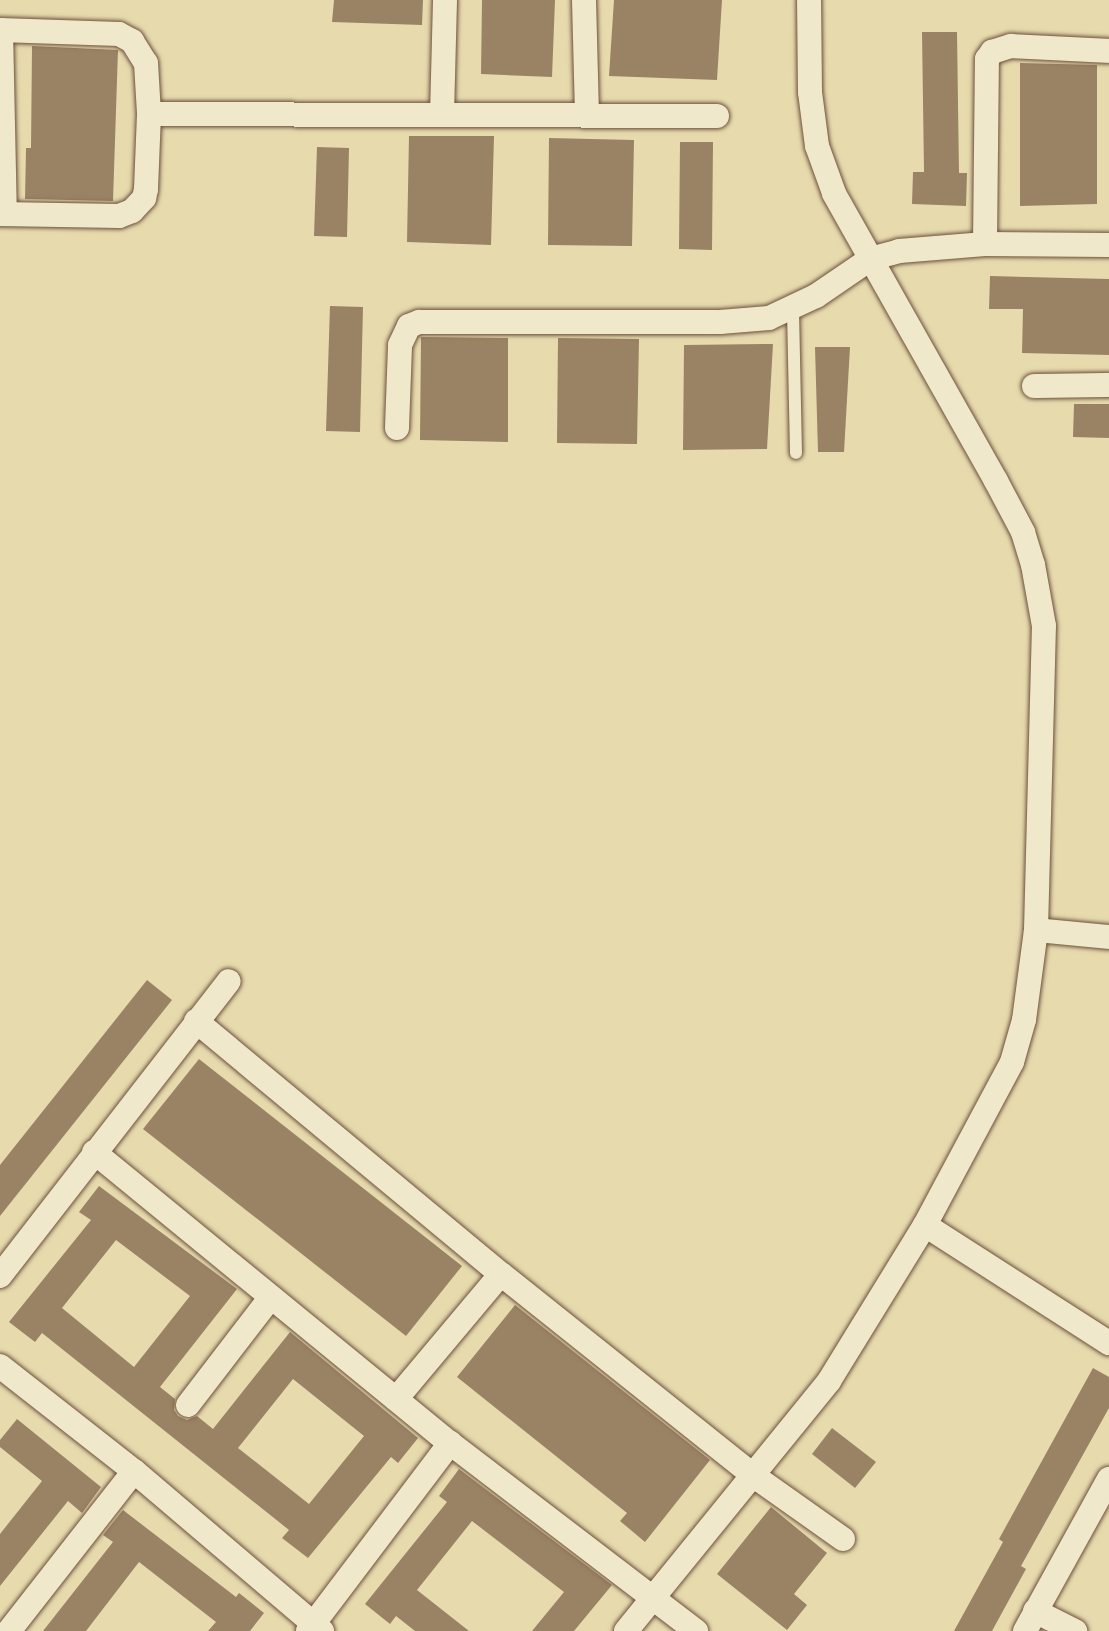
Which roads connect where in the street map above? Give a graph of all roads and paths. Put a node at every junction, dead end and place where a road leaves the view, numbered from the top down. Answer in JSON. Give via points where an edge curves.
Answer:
{"nodes":[{"id":1,"x":445,"y":0,"type":"edge"},
{"id":2,"x":584,"y":0,"type":"edge"},
{"id":3,"x":809,"y":0,"type":"edge"},
{"id":4,"x":0,"y":30,"type":"edge"},
{"id":5,"x":1109,"y":51,"type":"edge"},
{"id":6,"x":149,"y":114,"type":"junction"},
{"id":7,"x":442,"y":115,"type":"junction"},
{"id":8,"x":587,"y":115,"type":"junction"},
{"id":9,"x":717,"y":116,"type":"dead end"},
{"id":10,"x":3,"y":214,"type":"edge"},
{"id":11,"x":985,"y":244,"type":"junction"},
{"id":12,"x":1109,"y":245,"type":"edge"},
{"id":13,"x":870,"y":259,"type":"junction"},
{"id":14,"x":793,"y":310,"type":"junction"},
{"id":15,"x":1109,"y":385,"type":"edge"},
{"id":16,"x":1034,"y":386,"type":"dead end"},
{"id":17,"x":397,"y":428,"type":"dead end"},
{"id":18,"x":796,"y":453,"type":"dead end"},
{"id":19,"x":1036,"y":930,"type":"junction"},
{"id":20,"x":1109,"y":937,"type":"edge"},
{"id":21,"x":229,"y":981,"type":"dead end"},
{"id":22,"x":196,"y":1021,"type":"junction"},
{"id":23,"x":94,"y":1152,"type":"junction"},
{"id":24,"x":925,"y":1225,"type":"junction"},
{"id":25,"x":501,"y":1274,"type":"junction"},
{"id":26,"x":0,"y":1276,"type":"edge"},
{"id":27,"x":271,"y":1297,"type":"junction"},
{"id":28,"x":1109,"y":1343,"type":"edge"},
{"id":29,"x":0,"y":1366,"type":"edge"},
{"id":30,"x":396,"y":1399,"type":"junction"},
{"id":31,"x":188,"y":1405,"type":"dead end"},
{"id":32,"x":450,"y":1443,"type":"junction"},
{"id":33,"x":134,"y":1471,"type":"junction"},
{"id":34,"x":754,"y":1476,"type":"junction"},
{"id":35,"x":1109,"y":1479,"type":"edge"},
{"id":36,"x":843,"y":1539,"type":"dead end"},
{"id":37,"x":651,"y":1600,"type":"junction"},
{"id":38,"x":1030,"y":1621,"type":"edge"},
{"id":39,"x":314,"y":1629,"type":"edge"},
{"id":40,"x":9,"y":1631,"type":"edge"},
{"id":41,"x":626,"y":1631,"type":"edge"},
{"id":42,"x":696,"y":1631,"type":"edge"},
{"id":43,"x":1075,"y":1631,"type":"edge"}],
"edges":[{"from":1,"to":7,"type":"street"},
{"from":2,"to":8,"type":"street"},
{"from":3,"to":13,"type":"street","via":[[810,92],[817,146],[834,193]]},
{"from":4,"to":6,"type":"street","via":[[119,34],[132,41],[146,63]]},
{"from":4,"to":10,"type":"street"},
{"from":5,"to":11,"type":"street","via":[[1011,46],[987,59]]},
{"from":6,"to":7,"type":"street"},
{"from":6,"to":10,"type":"street","via":[[146,189],[132,211],[119,216]]},
{"from":7,"to":8,"type":"street"},
{"from":8,"to":9,"type":"street"},
{"from":11,"to":12,"type":"street"},
{"from":11,"to":13,"type":"street","via":[[899,251]]},
{"from":13,"to":14,"type":"street"},
{"from":13,"to":19,"type":"street","via":[[996,481],[1023,532],[1033,565],[1044,626]]},
{"from":14,"to":17,"type":"street","via":[[769,318],[720,322],[419,322],[409,326],[400,345]]},
{"from":14,"to":18,"type":"lane"},
{"from":15,"to":16,"type":"street"},
{"from":19,"to":20,"type":"street"},
{"from":19,"to":24,"type":"street","via":[[1024,1020],[1012,1062]]},
{"from":21,"to":22,"type":"street"},
{"from":22,"to":23,"type":"street"},
{"from":22,"to":25,"type":"street"},
{"from":23,"to":26,"type":"street"},
{"from":23,"to":27,"type":"street"},
{"from":24,"to":28,"type":"street"},
{"from":24,"to":34,"type":"street","via":[[829,1381]]},
{"from":25,"to":30,"type":"street"},
{"from":25,"to":34,"type":"street"},
{"from":27,"to":30,"type":"street"},
{"from":27,"to":31,"type":"street"},
{"from":29,"to":33,"type":"street"},
{"from":30,"to":32,"type":"street"},
{"from":32,"to":37,"type":"street"},
{"from":32,"to":39,"type":"street"},
{"from":33,"to":39,"type":"street"},
{"from":33,"to":40,"type":"street"},
{"from":34,"to":36,"type":"street"},
{"from":34,"to":37,"type":"street"},
{"from":35,"to":38,"type":"street"},
{"from":37,"to":41,"type":"street"},
{"from":37,"to":42,"type":"street"},
{"from":38,"to":43,"type":"street"}]}
